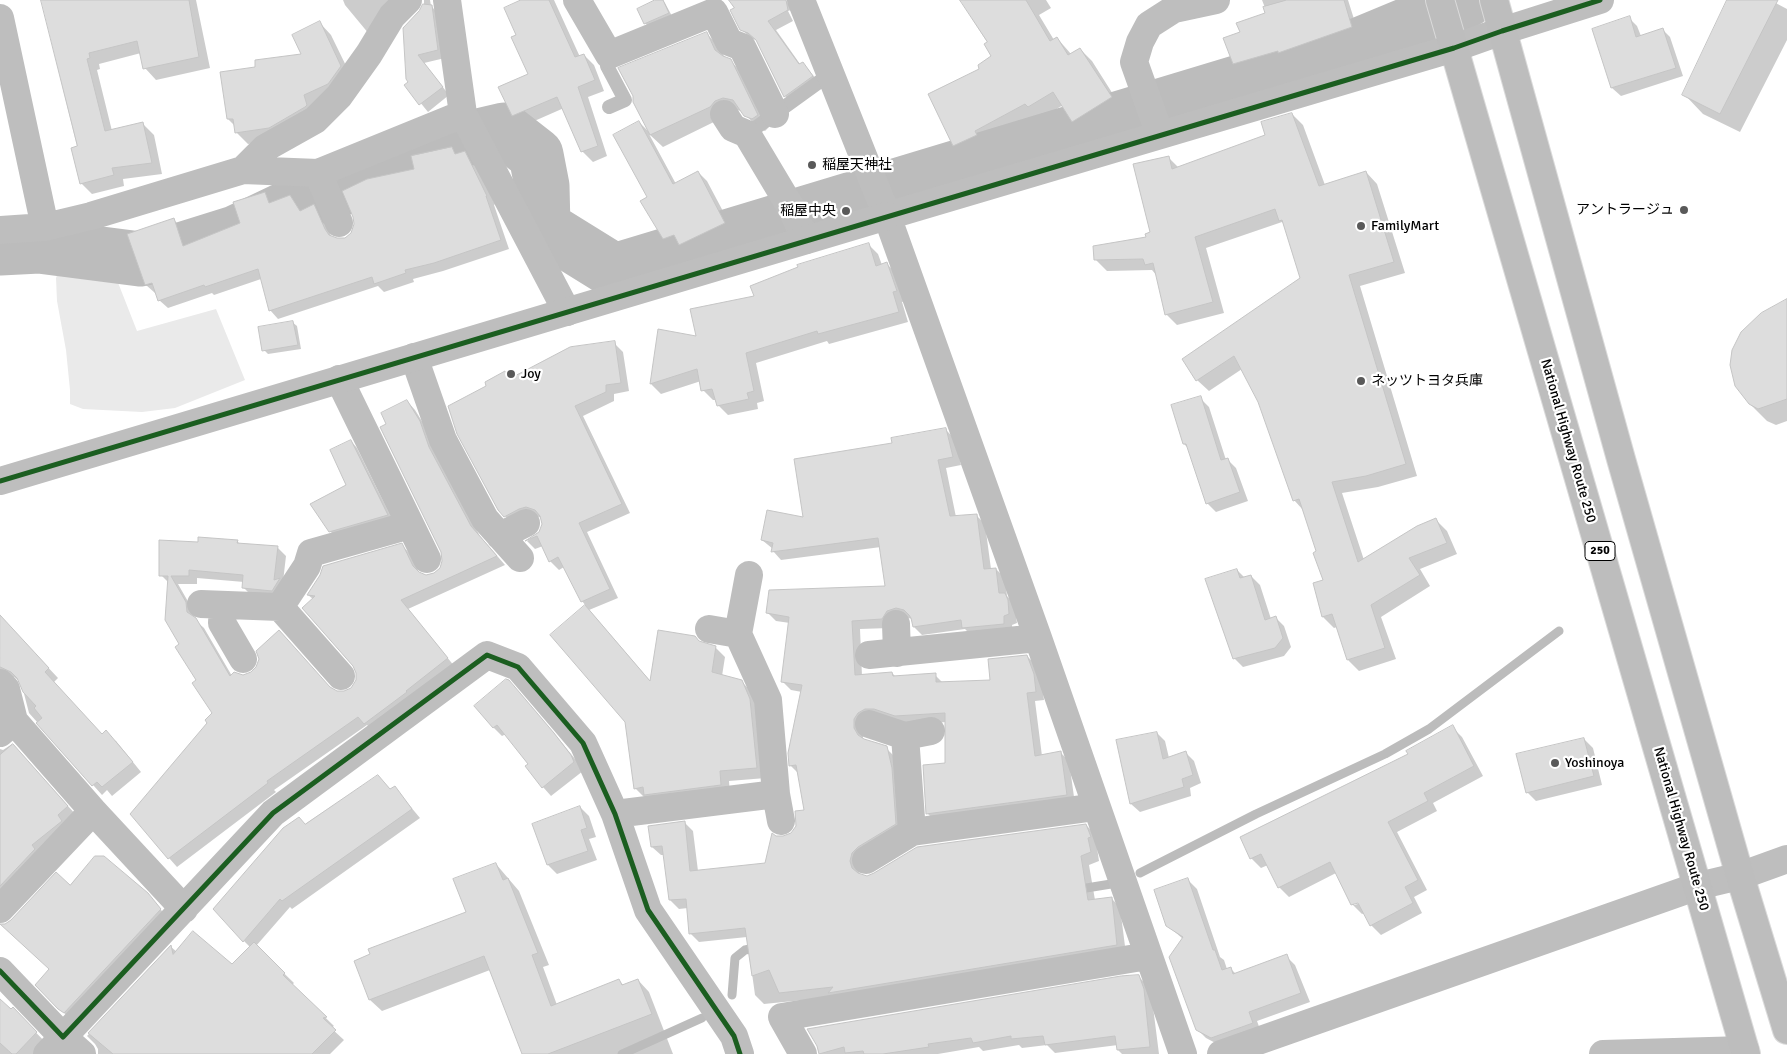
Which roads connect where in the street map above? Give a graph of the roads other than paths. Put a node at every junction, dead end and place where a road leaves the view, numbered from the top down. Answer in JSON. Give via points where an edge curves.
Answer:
{"nodes":[{"id":1,"x":408,"y":0,"type":"edge"},
{"id":2,"x":447,"y":0,"type":"edge"},
{"id":3,"x":577,"y":0,"type":"edge"},
{"id":4,"x":801,"y":0,"type":"edge"},
{"id":5,"x":1216,"y":0,"type":"edge"},
{"id":6,"x":1440,"y":0,"type":"edge"},
{"id":7,"x":1494,"y":0,"type":"edge"},
{"id":8,"x":1594,"y":1,"type":"edge"},
{"id":9,"x":0,"y":18,"type":"edge"},
{"id":10,"x":1502,"y":31,"type":"junction"},
{"id":11,"x":1454,"y":48,"type":"junction"},
{"id":12,"x":609,"y":55,"type":"junction"},
{"id":13,"x":830,"y":74,"type":"junction"},
{"id":14,"x":609,"y":107,"type":"dead end"},
{"id":15,"x":463,"y":114,"type":"junction"},
{"id":16,"x":724,"y":114,"type":"dead end"},
{"id":17,"x":775,"y":114,"type":"junction"},
{"id":18,"x":1153,"y":117,"type":"junction"},
{"id":19,"x":748,"y":134,"type":"junction"},
{"id":20,"x":243,"y":170,"type":"junction"},
{"id":21,"x":318,"y":173,"type":"junction"},
{"id":22,"x":887,"y":216,"type":"junction"},
{"id":23,"x":339,"y":223,"type":"dead end"},
{"id":24,"x":45,"y":227,"type":"junction"},
{"id":25,"x":0,"y":230,"type":"edge"},
{"id":26,"x":805,"y":239,"type":"junction"},
{"id":27,"x":567,"y":312,"type":"junction"},
{"id":28,"x":414,"y":357,"type":"junction"},
{"id":29,"x":339,"y":379,"type":"junction"},
{"id":30,"x":0,"y":481,"type":"edge"},
{"id":31,"x":526,"y":523,"type":"dead end"},
{"id":32,"x":410,"y":525,"type":"junction"},
{"id":33,"x":500,"y":536,"type":"junction"},
{"id":34,"x":520,"y":558,"type":"dead end"},
{"id":35,"x":427,"y":559,"type":"dead end"},
{"id":36,"x":749,"y":575,"type":"dead end"},
{"id":37,"x":280,"y":607,"type":"junction"},
{"id":38,"x":896,"y":624,"type":"dead end"},
{"id":39,"x":709,"y":630,"type":"dead end"},
{"id":40,"x":738,"y":634,"type":"junction"},
{"id":41,"x":1038,"y":638,"type":"junction"},
{"id":42,"x":897,"y":653,"type":"junction"},
{"id":43,"x":869,"y":655,"type":"dead end"},
{"id":44,"x":243,"y":659,"type":"dead end"},
{"id":45,"x":341,"y":676,"type":"dead end"},
{"id":46,"x":0,"y":683,"type":"edge"},
{"id":47,"x":869,"y":724,"type":"dead end"},
{"id":48,"x":7,"y":727,"type":"edge"},
{"id":49,"x":776,"y":794,"type":"junction"},
{"id":50,"x":1096,"y":807,"type":"junction"},
{"id":51,"x":94,"y":812,"type":"junction"},
{"id":52,"x":615,"y":814,"type":"junction"},
{"id":53,"x":781,"y":821,"type":"dead end"},
{"id":54,"x":912,"y":832,"type":"junction"},
{"id":55,"x":1787,"y":859,"type":"edge"},
{"id":56,"x":866,"y":860,"type":"dead end"},
{"id":57,"x":1740,"y":876,"type":"junction"},
{"id":58,"x":1698,"y":886,"type":"junction"},
{"id":59,"x":0,"y":908,"type":"edge"},
{"id":60,"x":184,"y":909,"type":"junction"},
{"id":61,"x":1148,"y":956,"type":"junction"},
{"id":62,"x":0,"y":971,"type":"edge"},
{"id":63,"x":1787,"y":1030,"type":"edge"},
{"id":64,"x":64,"y":1048,"type":"edge"},
{"id":65,"x":1746,"y":1052,"type":"edge"},
{"id":66,"x":740,"y":1054,"type":"edge"},
{"id":67,"x":803,"y":1054,"type":"edge"},
{"id":68,"x":1182,"y":1054,"type":"edge"},
{"id":69,"x":1221,"y":1054,"type":"edge"},
{"id":70,"x":1603,"y":1054,"type":"edge"}],
"edges":[{"from":1,"to":20,"type":"street","via":[[392,16],[339,96],[315,120],[265,148]]},
{"from":2,"to":15,"type":"street"},
{"from":3,"to":12,"type":"street"},
{"from":4,"to":13,"type":"street"},
{"from":5,"to":18,"type":"street","via":[[1174,9],[1149,25],[1134,62]]},
{"from":6,"to":11,"type":"highway","name":"National Highway Route 250","number":"250"},
{"from":7,"to":10,"type":"highway"},
{"from":8,"to":10,"type":"street"},
{"from":9,"to":24,"type":"street"},
{"from":10,"to":11,"type":"street"},
{"from":10,"to":57,"type":"highway"},
{"from":11,"to":18,"type":"street"},
{"from":11,"to":58,"type":"highway","name":"National Highway Route 250","number":"250"},
{"from":12,"to":14,"type":"lane","via":[[607,66],[625,100]]},
{"from":12,"to":17,"type":"street","via":[[714,12],[729,42],[742,48]]},
{"from":13,"to":17,"type":"lane"},
{"from":13,"to":22,"type":"street"},
{"from":15,"to":21,"type":"street"},
{"from":15,"to":27,"type":"street"},
{"from":16,"to":19,"type":"street","via":[[733,128]]},
{"from":17,"to":19,"type":"lane"},
{"from":18,"to":22,"type":"street"},
{"from":19,"to":26,"type":"street","via":[[790,206]]},
{"from":20,"to":21,"type":"street"},
{"from":20,"to":24,"type":"street"},
{"from":21,"to":23,"type":"street"},
{"from":22,"to":26,"type":"street"},
{"from":22,"to":41,"type":"street"},
{"from":24,"to":25,"type":"street"},
{"from":26,"to":27,"type":"street"},
{"from":27,"to":28,"type":"street"},
{"from":28,"to":29,"type":"street"},
{"from":28,"to":33,"type":"street","via":[[443,440],[485,519]]},
{"from":29,"to":30,"type":"street"},
{"from":29,"to":32,"type":"street"},
{"from":31,"to":33,"type":"street"},
{"from":32,"to":35,"type":"street"},
{"from":32,"to":37,"type":"street","via":[[311,553],[307,566]]},
{"from":33,"to":34,"type":"street"},
{"from":36,"to":40,"type":"street"},
{"from":37,"to":44,"type":"street","via":[[212,605]]},
{"from":37,"to":45,"type":"street"},
{"from":38,"to":42,"type":"street"},
{"from":39,"to":40,"type":"street"},
{"from":40,"to":49,"type":"street","via":[[768,700]]},
{"from":41,"to":42,"type":"street"},
{"from":41,"to":50,"type":"street"},
{"from":42,"to":43,"type":"street"},
{"from":46,"to":48,"type":"street","via":[[6,689]]},
{"from":47,"to":54,"type":"street","via":[[918,733]]},
{"from":48,"to":51,"type":"street"},
{"from":49,"to":52,"type":"street"},
{"from":49,"to":53,"type":"street"},
{"from":50,"to":54,"type":"street"},
{"from":50,"to":61,"type":"street"},
{"from":51,"to":59,"type":"street"},
{"from":51,"to":60,"type":"street"},
{"from":52,"to":60,"type":"street","via":[[583,743],[518,667],[487,656],[273,813]]},
{"from":52,"to":66,"type":"street","via":[[648,910],[734,1036]]},
{"from":54,"to":56,"type":"street"},
{"from":55,"to":57,"type":"street"},
{"from":57,"to":58,"type":"street"},
{"from":57,"to":63,"type":"highway"},
{"from":58,"to":65,"type":"highway","name":"National Highway Route 250","number":"250"},
{"from":58,"to":69,"type":"street"},
{"from":60,"to":64,"type":"street"},
{"from":61,"to":67,"type":"street","via":[[782,1017]]},
{"from":61,"to":68,"type":"street"},
{"from":62,"to":64,"type":"street"},
{"from":65,"to":70,"type":"street"}]}
